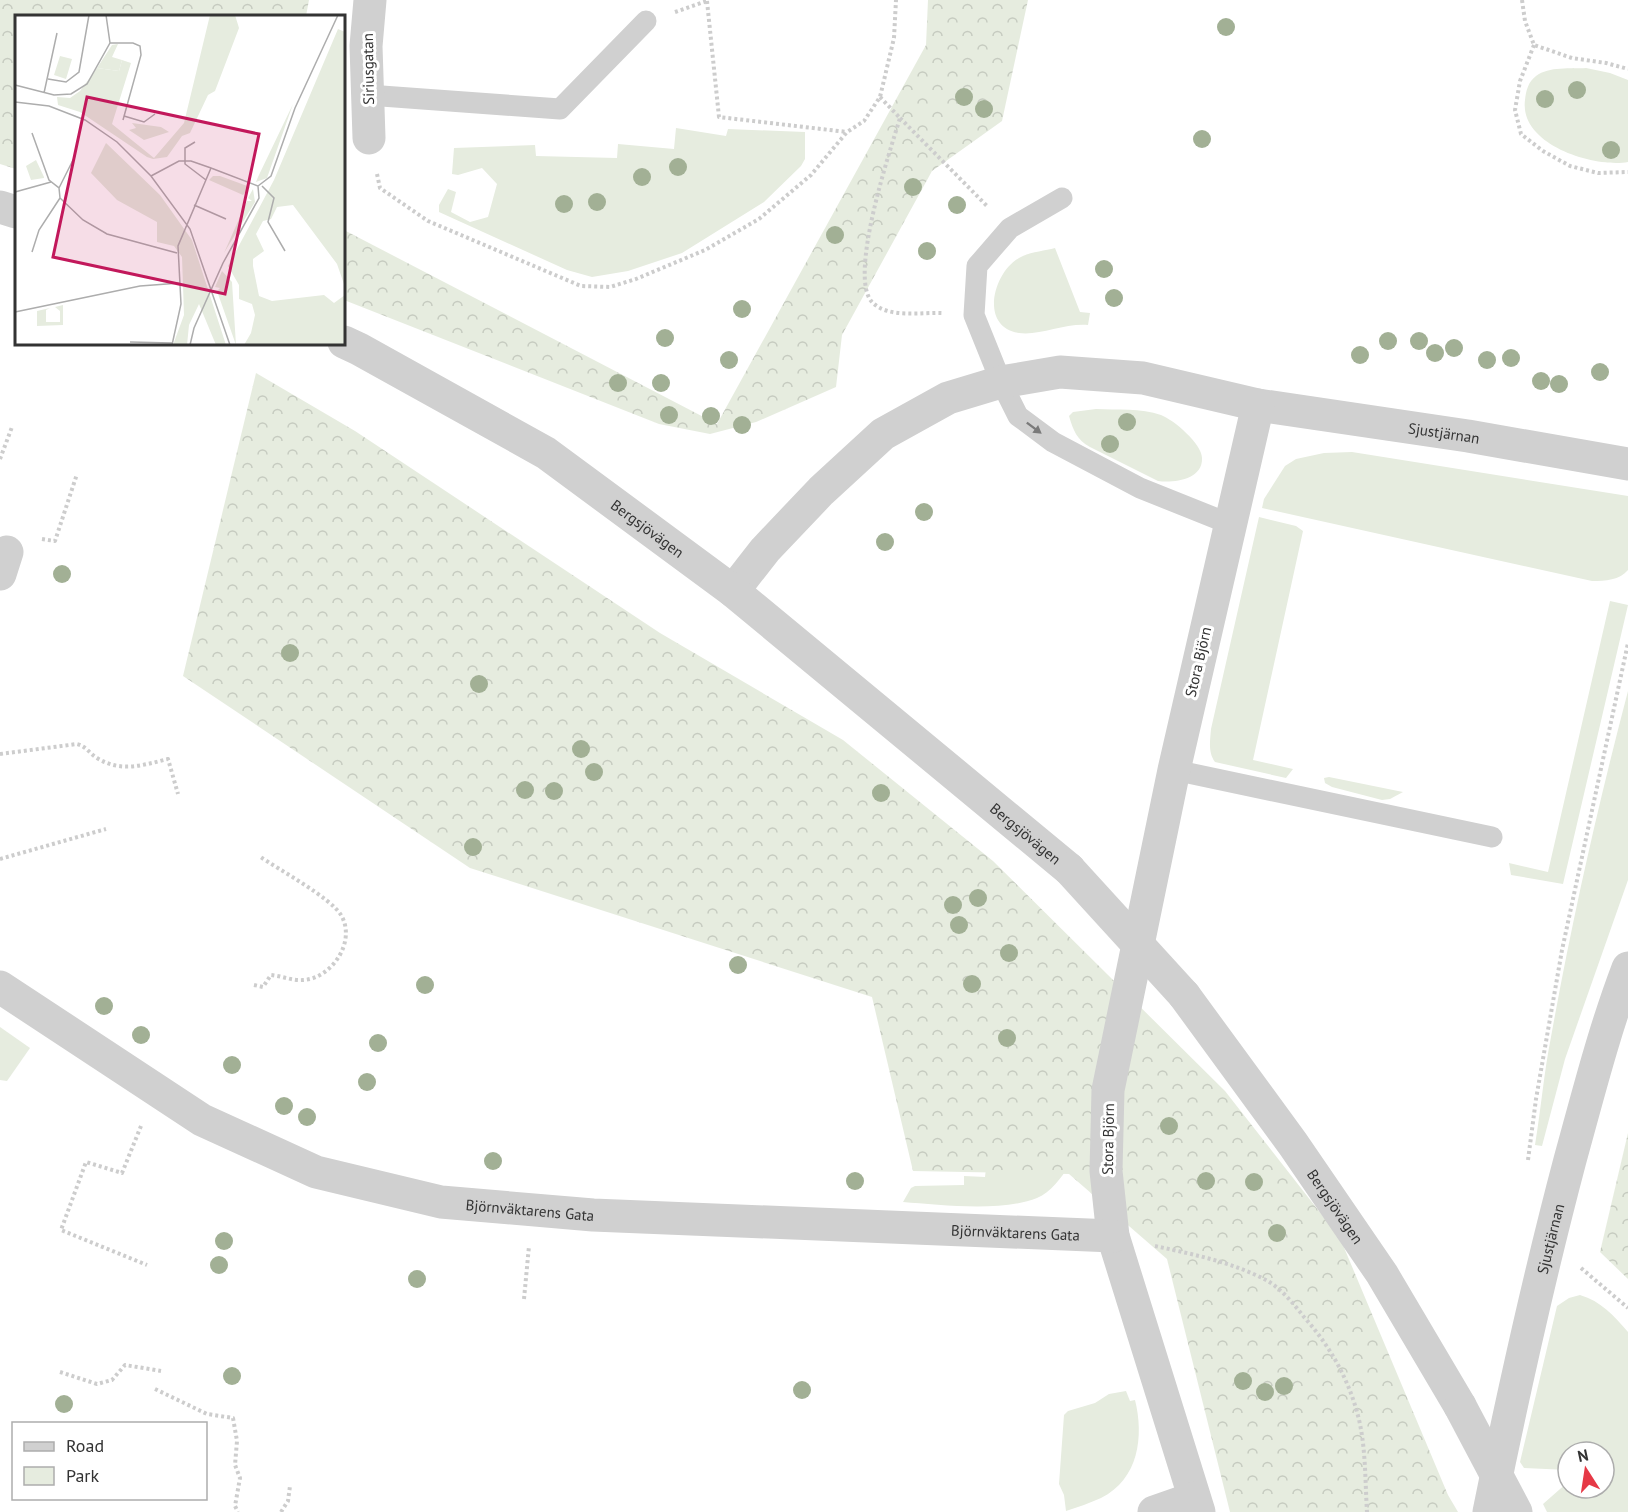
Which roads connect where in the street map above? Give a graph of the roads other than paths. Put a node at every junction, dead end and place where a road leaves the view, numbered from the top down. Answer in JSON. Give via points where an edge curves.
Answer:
{"nodes":[{"id":1,"x":370,"y":0,"type":"edge"},
{"id":2,"x":646,"y":21,"type":"dead end"},
{"id":3,"x":368,"y":95,"type":"junction"},
{"id":4,"x":369,"y":138,"type":"road end"},
{"id":5,"x":1062,"y":198,"type":"dead end"},
{"id":6,"x":0,"y":207,"type":"edge"},
{"id":7,"x":15,"y":212,"type":"edge"},
{"id":8,"x":345,"y":342,"type":"edge"},
{"id":9,"x":1001,"y":382,"type":"junction"},
{"id":10,"x":1258,"y":405,"type":"junction"},
{"id":11,"x":1628,"y":464,"type":"edge"},
{"id":12,"x":1230,"y":524,"type":"junction"},
{"id":13,"x":733,"y":591,"type":"junction"},
{"id":14,"x":1174,"y":770,"type":"junction"},
{"id":15,"x":1492,"y":837,"type":"dead end"},
{"id":16,"x":1628,"y":968,"type":"edge"},
{"id":17,"x":0,"y":987,"type":"edge"},
{"id":18,"x":1113,"y":1236,"type":"junction"},
{"id":19,"x":1196,"y":1505,"type":"edge"},
{"id":20,"x":1155,"y":1512,"type":"edge"},
{"id":21,"x":1489,"y":1512,"type":"edge"},
{"id":22,"x":1516,"y":1512,"type":"edge"}],
"edges":[{"from":1,"to":3,"type":"street","name":"Siriusgatan","via":[[366,46]]},
{"from":2,"to":3,"type":"lane","via":[[560,109]]},
{"from":3,"to":4,"type":"street","name":"Siriusgatan"},
{"from":5,"to":9,"type":"lane","via":[[1010,228],[977,266],[974,315]]},
{"from":6,"to":7,"type":"street"},
{"from":8,"to":13,"type":"street","name":"Bergsjövägen","via":[[546,453]]},
{"from":9,"to":10,"type":"street","via":[[1060,372],[1143,378]]},
{"from":9,"to":12,"type":"lane","one_way":true,"via":[[1018,416],[1053,442],[1140,488]]},
{"from":9,"to":13,"type":"street","via":[[948,398],[883,434],[821,491],[765,550]]},
{"from":10,"to":11,"type":"street","name":"Sjustjärnan"},
{"from":10,"to":12,"type":"street","name":"Stora Björn"},
{"from":12,"to":14,"type":"street","name":"Stora Björn"},
{"from":13,"to":22,"type":"street","name":"Bergsjövägen","bridge":true,"via":[[1068,869],[1184,995],[1382,1274],[1460,1406]]},
{"from":14,"to":15,"type":"lane"},
{"from":14,"to":18,"type":"street","name":"Stora Björn","via":[[1108,1089],[1106,1171]]},
{"from":16,"to":21,"type":"street","name":"Sjustjärnan","via":[[1595,1064],[1548,1240]]},
{"from":17,"to":18,"type":"street","name":"Björnväktarens Gata","via":[[202,1120],[315,1172],[441,1202],[593,1215]]},
{"from":18,"to":19,"type":"street","name":"Stora Björn"},
{"from":19,"to":20,"type":"street"}]}
